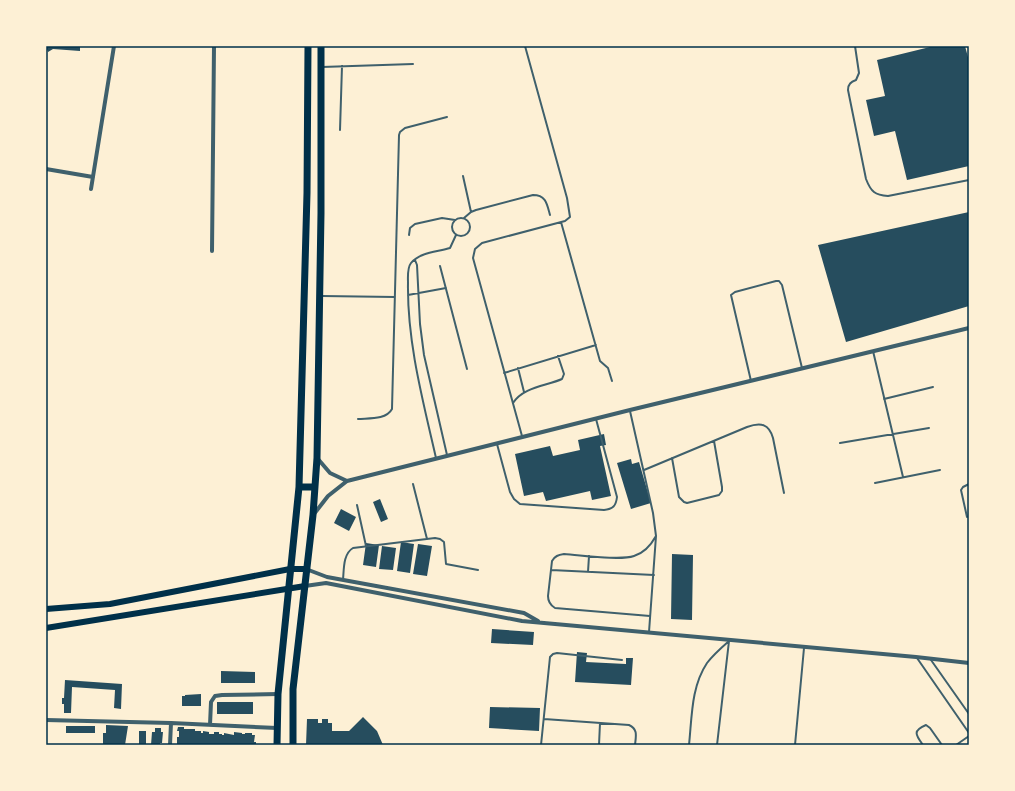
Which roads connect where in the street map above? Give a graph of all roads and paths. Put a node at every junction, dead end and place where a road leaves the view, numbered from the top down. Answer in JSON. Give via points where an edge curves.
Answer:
{"nodes":[{"id":1,"x":114,"y":46,"type":"edge"},
{"id":2,"x":214,"y":46,"type":"edge"},
{"id":3,"x":308,"y":46,"type":"edge"},
{"id":4,"x":321,"y":46,"type":"edge"},
{"id":5,"x":525,"y":46,"type":"edge"},
{"id":6,"x":855,"y":46,"type":"edge"},
{"id":7,"x":413,"y":64,"type":"dead end"},
{"id":8,"x":308,"y":66,"type":"junction"},
{"id":9,"x":342,"y":66,"type":"junction"},
{"id":10,"x":321,"y":67,"type":"junction"},
{"id":11,"x":448,"y":117,"type":"dead end"},
{"id":12,"x":340,"y":130,"type":"dead end"},
{"id":13,"x":46,"y":169,"type":"edge"},
{"id":14,"x":463,"y":176,"type":"dead end"},
{"id":15,"x":93,"y":177,"type":"junction"},
{"id":16,"x":969,"y":180,"type":"edge"},
{"id":17,"x":91,"y":189,"type":"dead end"},
{"id":18,"x":471,"y":212,"type":"junction"},
{"id":19,"x":550,"y":215,"type":"dead end"},
{"id":20,"x":464,"y":218,"type":"junction"},
{"id":21,"x":455,"y":220,"type":"junction"},
{"id":22,"x":561,"y":222,"type":"junction"},
{"id":23,"x":409,"y":235,"type":"dead end"},
{"id":24,"x":456,"y":235,"type":"junction"},
{"id":25,"x":212,"y":251,"type":"dead end"},
{"id":26,"x":415,"y":260,"type":"junction"},
{"id":27,"x":440,"y":266,"type":"dead end"},
{"id":28,"x":446,"y":288,"type":"junction"},
{"id":29,"x":418,"y":293,"type":"junction"},
{"id":30,"x":304,"y":295,"type":"junction"},
{"id":31,"x":408,"y":295,"type":"junction"},
{"id":32,"x":319,"y":296,"type":"junction"},
{"id":33,"x":395,"y":297,"type":"junction"},
{"id":34,"x":969,"y":328,"type":"edge"},
{"id":35,"x":596,"y":345,"type":"junction"},
{"id":36,"x":873,"y":352,"type":"junction"},
{"id":37,"x":558,"y":356,"type":"junction"},
{"id":38,"x":518,"y":368,"type":"junction"},
{"id":39,"x":802,"y":368,"type":"junction"},
{"id":40,"x":467,"y":369,"type":"dead end"},
{"id":41,"x":504,"y":373,"type":"junction"},
{"id":42,"x":751,"y":380,"type":"junction"},
{"id":43,"x":612,"y":381,"type":"dead end"},
{"id":44,"x":933,"y":387,"type":"dead end"},
{"id":45,"x":524,"y":392,"type":"junction"},
{"id":46,"x":884,"y":399,"type":"junction"},
{"id":47,"x":513,"y":404,"type":"junction"},
{"id":48,"x":630,"y":410,"type":"junction"},
{"id":49,"x":596,"y":418,"type":"junction"},
{"id":50,"x":358,"y":419,"type":"dead end"},
{"id":51,"x":930,"y":428,"type":"dead end"},
{"id":52,"x":893,"y":434,"type":"junction"},
{"id":53,"x":523,"y":437,"type":"junction"},
{"id":54,"x":714,"y":441,"type":"junction"},
{"id":55,"x":497,"y":443,"type":"junction"},
{"id":56,"x":840,"y":443,"type":"dead end"},
{"id":57,"x":447,"y":455,"type":"junction"},
{"id":58,"x":317,"y":458,"type":"junction"},
{"id":59,"x":436,"y":458,"type":"junction"},
{"id":60,"x":672,"y":458,"type":"junction"},
{"id":61,"x":644,"y":470,"type":"junction"},
{"id":62,"x":940,"y":470,"type":"dead end"},
{"id":63,"x":903,"y":477,"type":"junction"},
{"id":64,"x":348,"y":480,"type":"junction"},
{"id":65,"x":875,"y":483,"type":"dead end"},
{"id":66,"x":413,"y":484,"type":"dead end"},
{"id":67,"x":969,"y":484,"type":"edge"},
{"id":68,"x":299,"y":487,"type":"junction"},
{"id":69,"x":315,"y":487,"type":"junction"},
{"id":70,"x":784,"y":493,"type":"dead end"},
{"id":71,"x":356,"y":505,"type":"dead end"},
{"id":72,"x":313,"y":515,"type":"junction"},
{"id":73,"x":967,"y":517,"type":"dead end"},
{"id":74,"x":656,"y":536,"type":"junction"},
{"id":75,"x":427,"y":539,"type":"junction"},
{"id":76,"x":366,"y":546,"type":"junction"},
{"id":77,"x":590,"y":556,"type":"junction"},
{"id":78,"x":306,"y":569,"type":"junction"},
{"id":79,"x":290,"y":570,"type":"junction"},
{"id":80,"x":478,"y":570,"type":"dead end"},
{"id":81,"x":551,"y":570,"type":"junction"},
{"id":82,"x":588,"y":572,"type":"junction"},
{"id":83,"x":654,"y":575,"type":"junction"},
{"id":84,"x":342,"y":580,"type":"junction"},
{"id":85,"x":305,"y":586,"type":"junction"},
{"id":86,"x":288,"y":588,"type":"junction"},
{"id":87,"x":46,"y":609,"type":"edge"},
{"id":88,"x":650,"y":616,"type":"junction"},
{"id":89,"x":538,"y":621,"type":"junction"},
{"id":90,"x":46,"y":628,"type":"edge"},
{"id":91,"x":648,"y":632,"type":"junction"},
{"id":92,"x":729,"y":640,"type":"junction"},
{"id":93,"x":804,"y":647,"type":"junction"},
{"id":94,"x":916,"y":657,"type":"junction"},
{"id":95,"x":930,"y":659,"type":"junction"},
{"id":96,"x":622,"y":660,"type":"dead end"},
{"id":97,"x":969,"y":663,"type":"edge"},
{"id":98,"x":278,"y":694,"type":"junction"},
{"id":99,"x":969,"y":714,"type":"edge"},
{"id":100,"x":544,"y":719,"type":"junction"},
{"id":101,"x":46,"y":720,"type":"edge"},
{"id":102,"x":171,"y":723,"type":"junction"},
{"id":103,"x":600,"y":723,"type":"junction"},
{"id":104,"x":210,"y":725,"type":"junction"},
{"id":105,"x":277,"y":728,"type":"junction"},
{"id":106,"x":969,"y":735,"type":"edge"},
{"id":107,"x":170,"y":745,"type":"edge"},
{"id":108,"x":277,"y":745,"type":"edge"},
{"id":109,"x":293,"y":745,"type":"edge"},
{"id":110,"x":541,"y":745,"type":"edge"},
{"id":111,"x":599,"y":745,"type":"edge"},
{"id":112,"x":635,"y":745,"type":"edge"},
{"id":113,"x":689,"y":745,"type":"edge"},
{"id":114,"x":717,"y":745,"type":"edge"},
{"id":115,"x":795,"y":745,"type":"edge"},
{"id":116,"x":923,"y":745,"type":"edge"},
{"id":117,"x":942,"y":745,"type":"edge"},
{"id":118,"x":956,"y":745,"type":"edge"}],
"edges":[{"from":1,"to":15,"type":"street"},
{"from":2,"to":25,"type":"street"},
{"from":3,"to":8,"type":"main road"},
{"from":4,"to":10,"type":"main road"},
{"from":5,"to":22,"type":"lane","via":[[570,213],[570,217]]},
{"from":6,"to":16,"type":"lane","via":[[859,73],[856,80],[848,86],[848,90],[870,189],[878,195],[888,196]]},
{"from":7,"to":9,"type":"lane"},
{"from":8,"to":10,"type":"main road"},
{"from":8,"to":30,"type":"main road"},
{"from":9,"to":10,"type":"lane"},
{"from":9,"to":12,"type":"lane"},
{"from":10,"to":32,"type":"main road"},
{"from":11,"to":33,"type":"lane","via":[[405,128],[399,135]]},
{"from":13,"to":15,"type":"street"},
{"from":14,"to":18,"type":"lane"},
{"from":15,"to":17,"type":"street"},
{"from":18,"to":19,"type":"lane","via":[[538,195],[545,200]]},
{"from":18,"to":20,"type":"lane"},
{"from":20,"to":21,"type":"lane"},
{"from":20,"to":24,"type":"lane","via":[[470,223],[470,231],[463,236]]},
{"from":21,"to":23,"type":"lane","via":[[442,218],[415,224],[410,228]]},
{"from":21,"to":24,"type":"lane","via":[[452,227]]},
{"from":22,"to":35,"type":"lane"},
{"from":22,"to":41,"type":"lane","via":[[482,243],[473,253]]},
{"from":24,"to":26,"type":"lane","via":[[450,248]]},
{"from":26,"to":29,"type":"lane"},
{"from":26,"to":31,"type":"lane","via":[[409,266]]},
{"from":27,"to":28,"type":"lane"},
{"from":28,"to":29,"type":"lane"},
{"from":28,"to":40,"type":"lane"},
{"from":29,"to":31,"type":"lane"},
{"from":29,"to":57,"type":"lane","via":[[424,355]]},
{"from":30,"to":32,"type":"main road"},
{"from":30,"to":68,"type":"main road"},
{"from":31,"to":59,"type":"lane","via":[[418,380]]},
{"from":32,"to":33,"type":"lane"},
{"from":32,"to":58,"type":"main road"},
{"from":33,"to":50,"type":"lane","via":[[392,409],[388,415]]},
{"from":34,"to":36,"type":"street"},
{"from":35,"to":37,"type":"lane"},
{"from":35,"to":43,"type":"lane","via":[[600,361],[608,368]]},
{"from":36,"to":39,"type":"street"},
{"from":36,"to":46,"type":"lane"},
{"from":37,"to":38,"type":"lane"},
{"from":37,"to":45,"type":"lane","via":[[564,374],[562,379]]},
{"from":38,"to":41,"type":"lane"},
{"from":38,"to":45,"type":"lane"},
{"from":39,"to":42,"type":"street"},
{"from":39,"to":42,"type":"lane","via":[[782,285],[776,281],[731,295]]},
{"from":41,"to":47,"type":"lane"},
{"from":42,"to":48,"type":"street"},
{"from":44,"to":46,"type":"lane"},
{"from":45,"to":47,"type":"lane"},
{"from":46,"to":52,"type":"lane"},
{"from":47,"to":53,"type":"lane"},
{"from":48,"to":49,"type":"street"},
{"from":48,"to":61,"type":"lane"},
{"from":49,"to":53,"type":"street"},
{"from":49,"to":55,"type":"lane","via":[[617,496],[616,504],[611,509],[520,504],[510,492]]},
{"from":51,"to":52,"type":"lane"},
{"from":52,"to":56,"type":"lane"},
{"from":52,"to":63,"type":"lane"},
{"from":53,"to":55,"type":"street"},
{"from":54,"to":60,"type":"lane"},
{"from":54,"to":60,"type":"lane","via":[[722,487],[720,495],[688,503],[681,500]]},
{"from":54,"to":70,"type":"lane","via":[[755,424],[764,425],[771,430]]},
{"from":55,"to":57,"type":"street"},
{"from":57,"to":59,"type":"street"},
{"from":58,"to":64,"type":"street","via":[[338,478]]},
{"from":58,"to":69,"type":"main road"},
{"from":59,"to":64,"type":"street"},
{"from":60,"to":61,"type":"lane"},
{"from":61,"to":74,"type":"lane"},
{"from":62,"to":63,"type":"lane"},
{"from":63,"to":65,"type":"lane"},
{"from":64,"to":72,"type":"street","via":[[328,496]]},
{"from":66,"to":75,"type":"lane"},
{"from":67,"to":73,"type":"lane","via":[[961,490]]},
{"from":68,"to":69,"type":"main road"},
{"from":68,"to":79,"type":"main road"},
{"from":69,"to":72,"type":"main road"},
{"from":71,"to":76,"type":"lane"},
{"from":72,"to":78,"type":"main road"},
{"from":74,"to":77,"type":"lane","via":[[643,552],[634,556]]},
{"from":74,"to":83,"type":"lane"},
{"from":75,"to":76,"type":"lane"},
{"from":75,"to":80,"type":"lane","via":[[440,539],[444,542],[445,562],[448,566]]},
{"from":76,"to":84,"type":"lane","via":[[349,550]]},
{"from":77,"to":81,"type":"lane","via":[[559,555],[552,561]]},
{"from":77,"to":82,"type":"lane"},
{"from":78,"to":79,"type":"main road"},
{"from":78,"to":84,"type":"street"},
{"from":78,"to":85,"type":"main road"},
{"from":79,"to":86,"type":"main road"},
{"from":79,"to":87,"type":"main road","via":[[110,604]]},
{"from":81,"to":82,"type":"lane"},
{"from":81,"to":88,"type":"lane","via":[[548,601],[555,608]]},
{"from":82,"to":83,"type":"lane"},
{"from":83,"to":88,"type":"lane"},
{"from":84,"to":89,"type":"street","via":[[515,611]]},
{"from":85,"to":86,"type":"main road"},
{"from":85,"to":89,"type":"street","via":[[326,583],[522,621]]},
{"from":85,"to":109,"type":"main road","via":[[293,689]]},
{"from":86,"to":90,"type":"main road"},
{"from":86,"to":98,"type":"main road"},
{"from":88,"to":91,"type":"lane"},
{"from":89,"to":91,"type":"street"},
{"from":91,"to":92,"type":"street"},
{"from":92,"to":93,"type":"street"},
{"from":92,"to":113,"type":"lane","via":[[708,662],[700,676],[695,691]]},
{"from":92,"to":114,"type":"lane"},
{"from":93,"to":94,"type":"street"},
{"from":93,"to":115,"type":"lane"},
{"from":94,"to":95,"type":"street"},
{"from":94,"to":106,"type":"lane"},
{"from":95,"to":97,"type":"street"},
{"from":95,"to":99,"type":"lane"},
{"from":96,"to":100,"type":"lane","via":[[553,654],[549,661]]},
{"from":98,"to":104,"type":"street","via":[[215,696],[211,702]]},
{"from":98,"to":105,"type":"main road"},
{"from":100,"to":103,"type":"lane"},
{"from":100,"to":110,"type":"lane"},
{"from":101,"to":102,"type":"street"},
{"from":102,"to":104,"type":"street"},
{"from":102,"to":107,"type":"street"},
{"from":103,"to":111,"type":"lane"},
{"from":103,"to":112,"type":"lane","via":[[634,727]]},
{"from":104,"to":105,"type":"street"},
{"from":105,"to":108,"type":"main road"},
{"from":106,"to":118,"type":"lane"},
{"from":116,"to":117,"type":"lane","via":[[916,732],[926,725]]}]}
